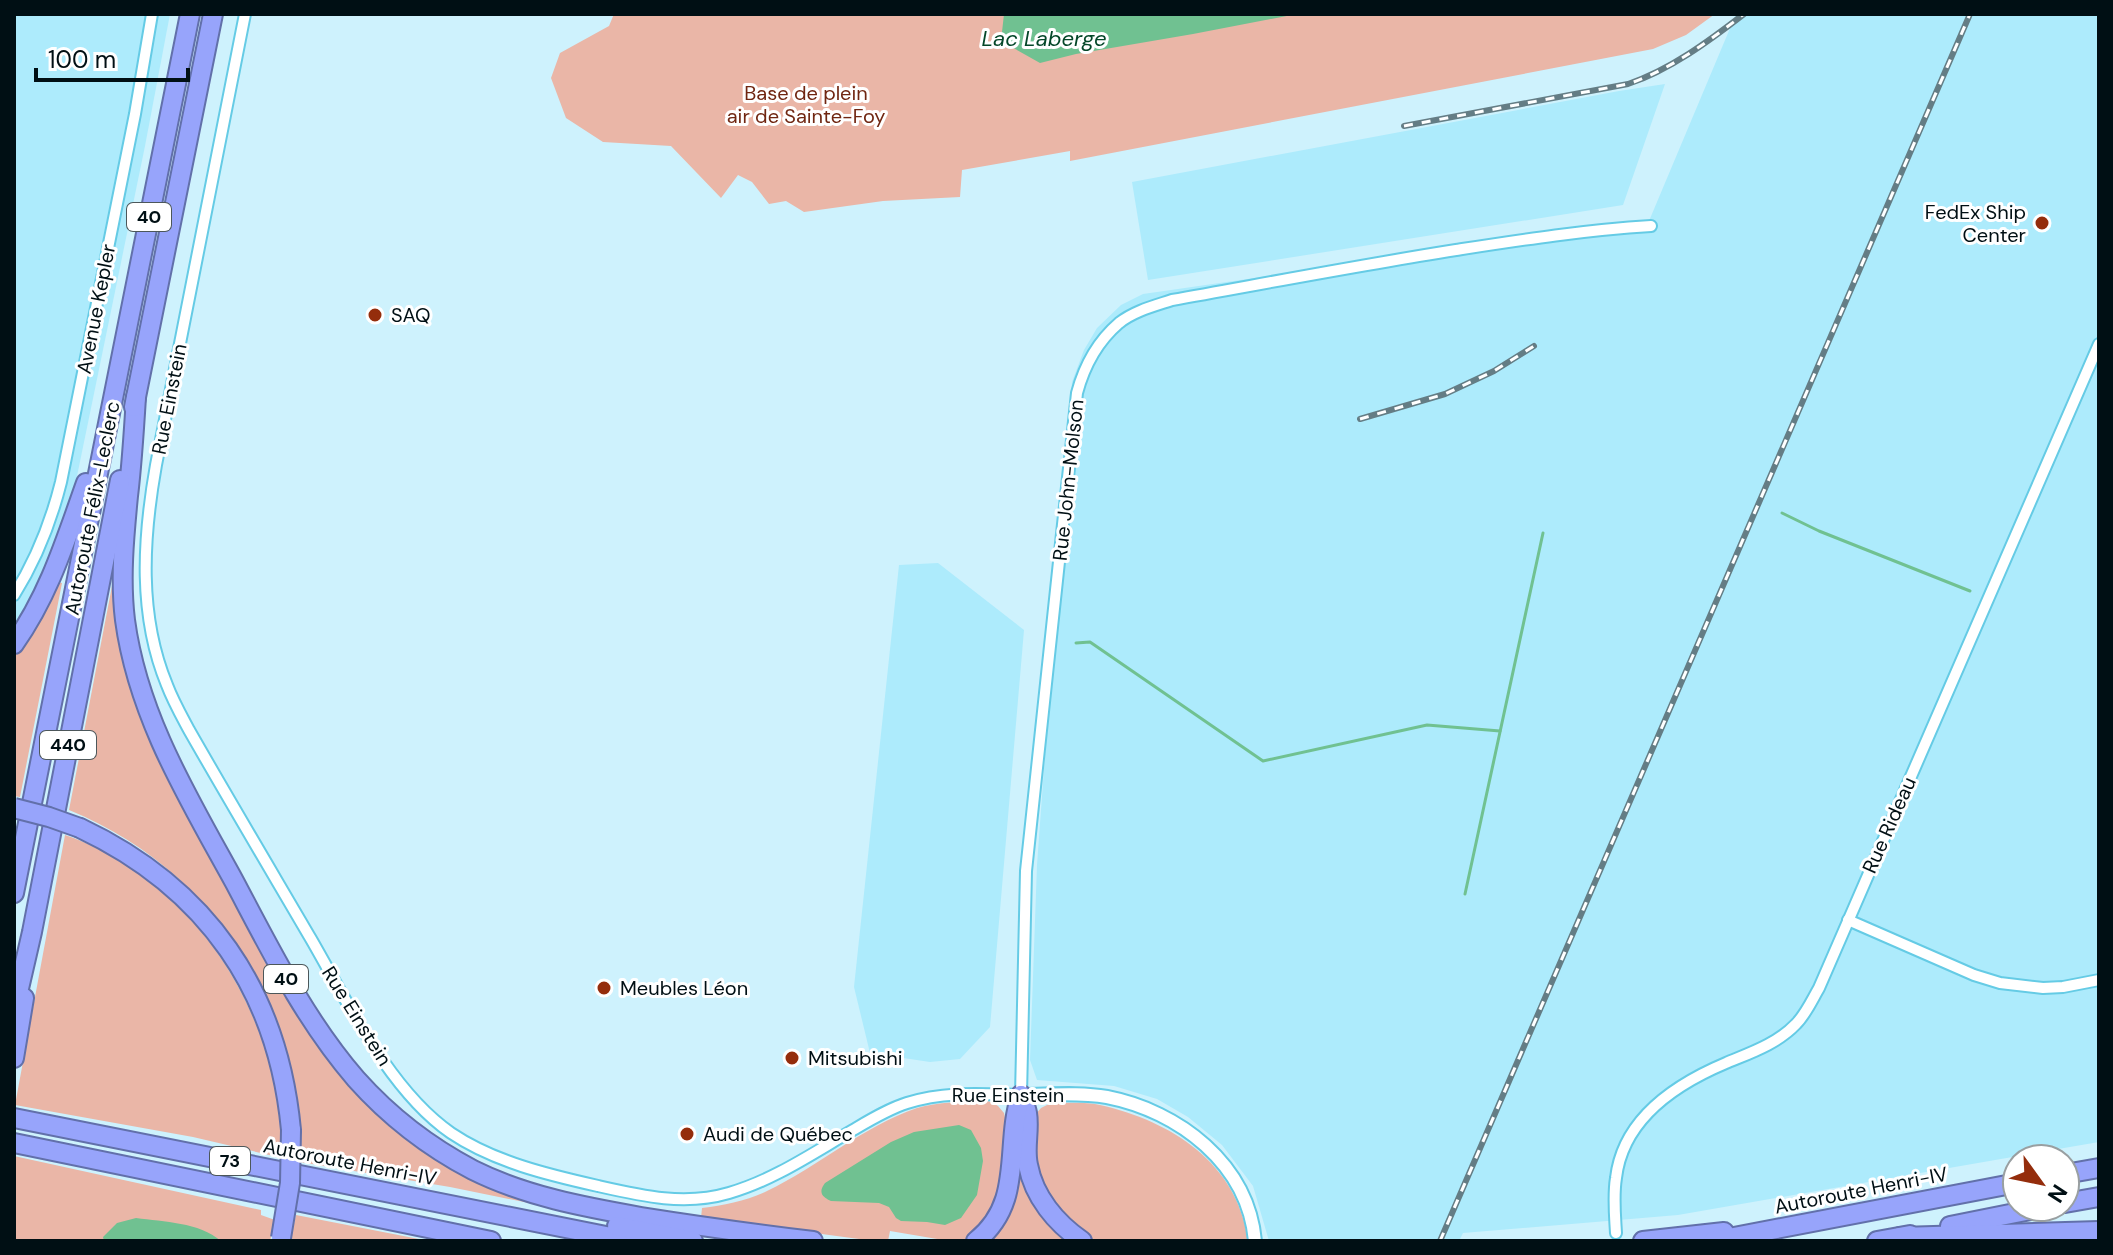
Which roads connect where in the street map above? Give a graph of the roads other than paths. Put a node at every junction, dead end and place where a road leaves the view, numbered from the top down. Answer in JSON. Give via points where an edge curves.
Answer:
{"nodes":[{"id":1,"x":152,"y":14,"type":"edge"},
{"id":2,"x":190,"y":14,"type":"edge"},
{"id":3,"x":213,"y":14,"type":"edge"},
{"id":4,"x":245,"y":14,"type":"edge"},
{"id":5,"x":1651,"y":226,"type":"dead end"},
{"id":6,"x":2099,"y":344,"type":"edge"},
{"id":7,"x":2096,"y":361,"type":"edge"},
{"id":8,"x":136,"y":397,"type":"junction"},
{"id":9,"x":108,"y":419,"type":"junction"},
{"id":10,"x":14,"y":595,"type":"edge"},
{"id":11,"x":14,"y":644,"type":"edge"},
{"id":12,"x":14,"y":808,"type":"edge"},
{"id":13,"x":14,"y":893,"type":"edge"},
{"id":14,"x":1848,"y":920,"type":"junction"},
{"id":15,"x":32,"y":932,"type":"junction"},
{"id":16,"x":2099,"y":980,"type":"edge"},
{"id":17,"x":14,"y":1010,"type":"edge"},
{"id":18,"x":14,"y":1058,"type":"edge"},
{"id":19,"x":1021,"y":1095,"type":"junction"},
{"id":20,"x":14,"y":1118,"type":"edge"},
{"id":21,"x":14,"y":1143,"type":"edge"},
{"id":22,"x":338,"y":1183,"type":"junction"},
{"id":23,"x":2001,"y":1186,"type":"edge"},
{"id":24,"x":2001,"y":1216,"type":"edge"},
{"id":25,"x":1798,"y":1224,"type":"junction"},
{"id":26,"x":2099,"y":1231,"type":"edge"},
{"id":27,"x":1616,"y":1233,"type":"dead end"},
{"id":28,"x":1900,"y":1237,"type":"junction"},
{"id":29,"x":281,"y":1239,"type":"edge"},
{"id":30,"x":491,"y":1241,"type":"edge"},
{"id":31,"x":631,"y":1241,"type":"edge"},
{"id":32,"x":693,"y":1241,"type":"edge"},
{"id":33,"x":813,"y":1241,"type":"edge"},
{"id":34,"x":976,"y":1241,"type":"edge"},
{"id":35,"x":1082,"y":1241,"type":"edge"},
{"id":36,"x":1255,"y":1241,"type":"edge"},
{"id":37,"x":1643,"y":1241,"type":"edge"},
{"id":38,"x":1713,"y":1241,"type":"edge"},
{"id":39,"x":1877,"y":1241,"type":"edge"}],
"edges":[{"from":1,"to":10,"type":"street","name":"Avenue Kepler","via":[[61,482],[41,544]]},
{"from":2,"to":9,"type":"highway","name":"Autoroute Félix-Leclerc","number":"40"},
{"from":3,"to":8,"type":"highway","name":"Autoroute Félix-Leclerc","number":"40"},
{"from":4,"to":19,"type":"street","name":"Rue Einstein","via":[[151,493],[145,554],[150,619],[167,684],[189,730],[403,1088],[450,1132],[495,1156],[588,1184],[667,1200],[726,1194],[754,1185],[905,1103],[936,1095]]},
{"from":5,"to":19,"type":"street","name":"Rue John-Molson","via":[[1527,239],[1172,300],[1119,323],[1100,345],[1077,393],[1026,871]]},
{"from":6,"to":7,"type":"street","name":"Rue Rideau"},
{"from":7,"to":14,"type":"street","name":"Rue Rideau"},
{"from":8,"to":15,"type":"highway","name":"Autoroute Félix-Leclerc","number":"440"},
{"from":8,"to":33,"type":"highway","number":"40","via":[[123,584],[143,699],[171,764],[275,959],[344,1064],[418,1136],[507,1185],[621,1213]]},
{"from":9,"to":11,"type":"highway","via":[[57,564]]},
{"from":9,"to":13,"type":"highway","name":"Autoroute Félix-Leclerc","number":"40"},
{"from":12,"to":29,"type":"highway","bridge":true,"via":[[80,828],[126,852],[195,908],[229,950],[257,998],[283,1073],[291,1130]]},
{"from":14,"to":16,"type":"street","via":[[2000,983],[2043,988]]},
{"from":14,"to":27,"type":"street","name":"Rue Rideau","via":[[1819,988],[1796,1024],[1764,1047],[1685,1082],[1641,1120],[1616,1176]]},
{"from":15,"to":17,"type":"highway","name":"Autoroute Félix-Leclerc","number":"440"},
{"from":15,"to":18,"type":"highway"},
{"from":19,"to":34,"type":"highway","via":[[1014,1114],[1009,1192],[999,1215]]},
{"from":19,"to":35,"type":"highway","via":[[1027,1114],[1027,1164],[1035,1187],[1062,1227]]},
{"from":19,"to":36,"type":"street","name":"Rue Einstein","via":[[1103,1096],[1176,1123],[1201,1140],[1233,1177],[1246,1201]]},
{"from":20,"to":22,"type":"highway","name":"Autoroute Henri-IV","number":"73"},
{"from":21,"to":30,"type":"highway"},
{"from":22,"to":31,"type":"highway","name":"Autoroute Henri-IV","number":"73"},
{"from":22,"to":32,"type":"highway","via":[[529,1209]]},
{"from":23,"to":25,"type":"highway","name":"Autoroute Henri-IV"},
{"from":24,"to":28,"type":"highway"},
{"from":25,"to":37,"type":"highway"},
{"from":25,"to":38,"type":"highway","name":"Autoroute Henri-IV"},
{"from":26,"to":28,"type":"highway"},
{"from":28,"to":39,"type":"highway"}]}
